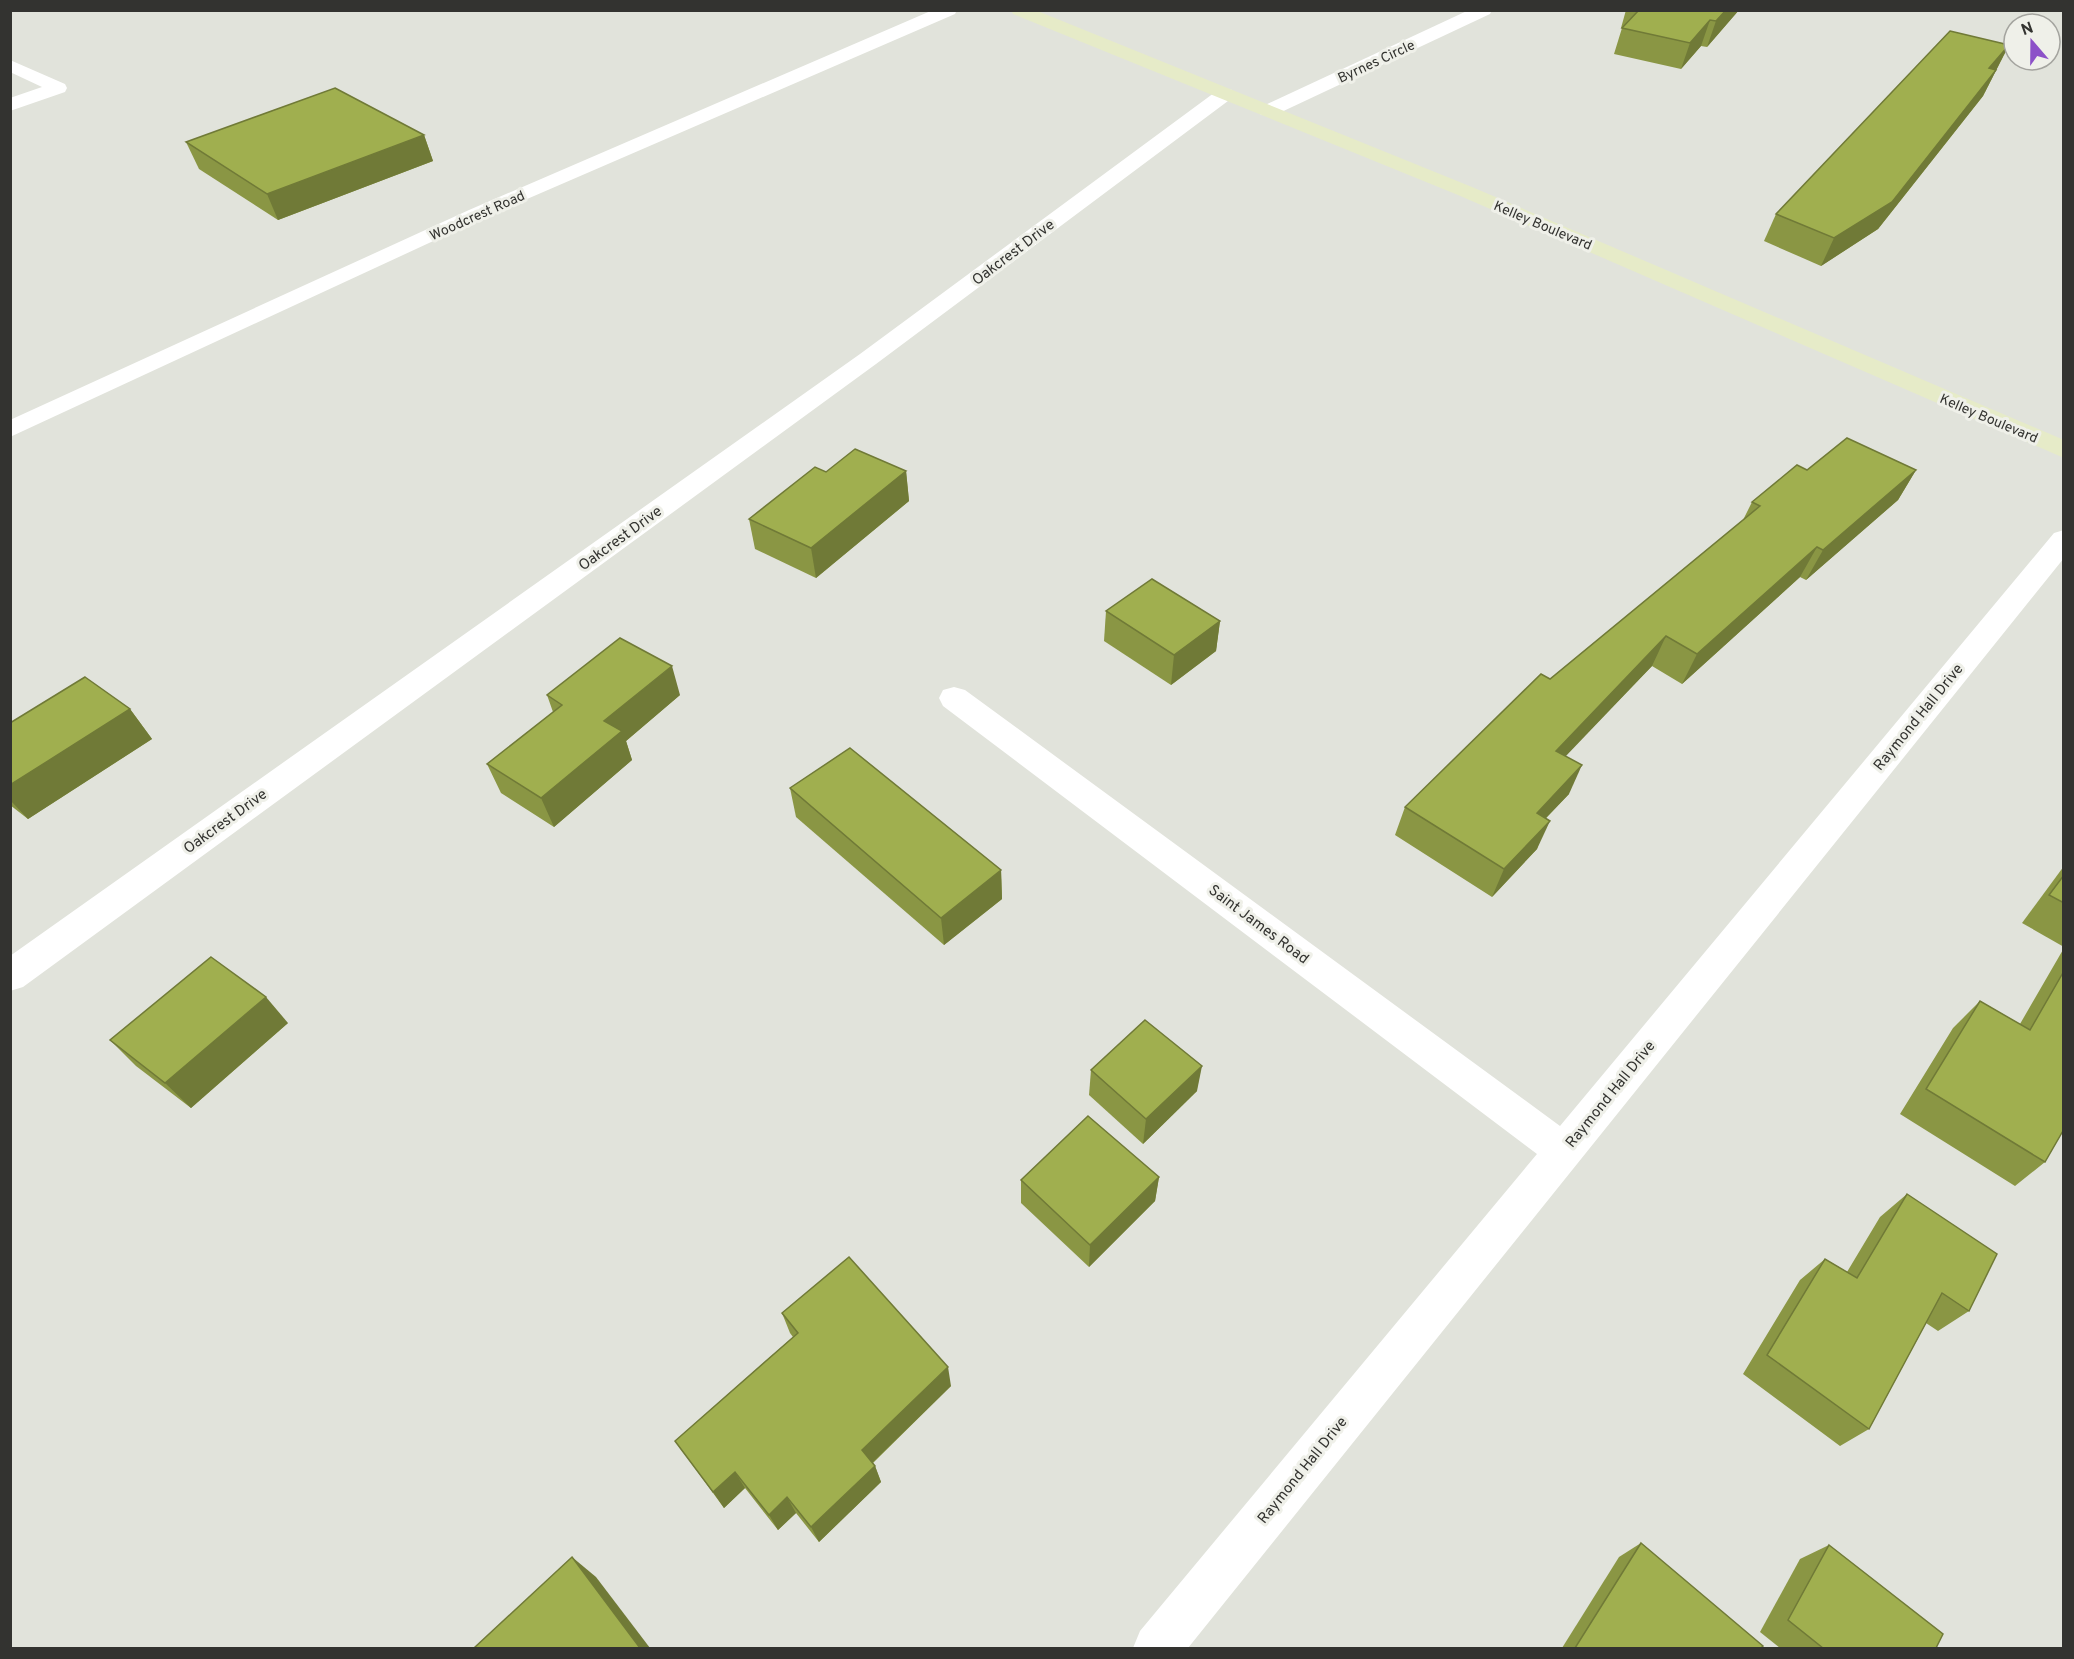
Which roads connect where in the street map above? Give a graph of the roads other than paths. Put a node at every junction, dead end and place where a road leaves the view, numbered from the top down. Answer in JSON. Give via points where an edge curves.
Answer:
{"nodes":[{"id":1,"x":949,"y":10,"type":"edge"},
{"id":2,"x":1019,"y":10,"type":"edge"},
{"id":3,"x":1484,"y":10,"type":"edge"},
{"id":4,"x":10,"y":65,"type":"edge"},
{"id":5,"x":1225,"y":94,"type":"junction"},
{"id":6,"x":10,"y":105,"type":"edge"},
{"id":7,"x":1268,"y":111,"type":"junction"},
{"id":8,"x":10,"y":430,"type":"edge"},
{"id":9,"x":2064,"y":450,"type":"edge"},
{"id":10,"x":2064,"y":539,"type":"edge"},
{"id":11,"x":954,"y":698,"type":"dead end"},
{"id":12,"x":10,"y":976,"type":"edge"},
{"id":13,"x":1563,"y":1151,"type":"junction"},
{"id":14,"x":1156,"y":1648,"type":"edge"}],
"edges":[{"from":1,"to":8,"type":"street","name":"Woodcrest Road","via":[[476,214]]},
{"from":2,"to":5,"type":"main road","name":"Kelley Boulevard"},
{"from":3,"to":7,"type":"street","name":"Byrnes Circle"},
{"from":4,"to":6,"type":"street","via":[[58,88]]},
{"from":5,"to":7,"type":"main road","name":"Kelley Boulevard"},
{"from":5,"to":12,"type":"street","name":"Oakcrest Drive","via":[[868,359]]},
{"from":7,"to":9,"type":"main road","name":"Kelley Boulevard"},
{"from":10,"to":13,"type":"street","name":"Raymond Hall Drive"},
{"from":11,"to":13,"type":"street","name":"Saint James Road"},
{"from":13,"to":14,"type":"street","name":"Raymond Hall Drive"}]}
